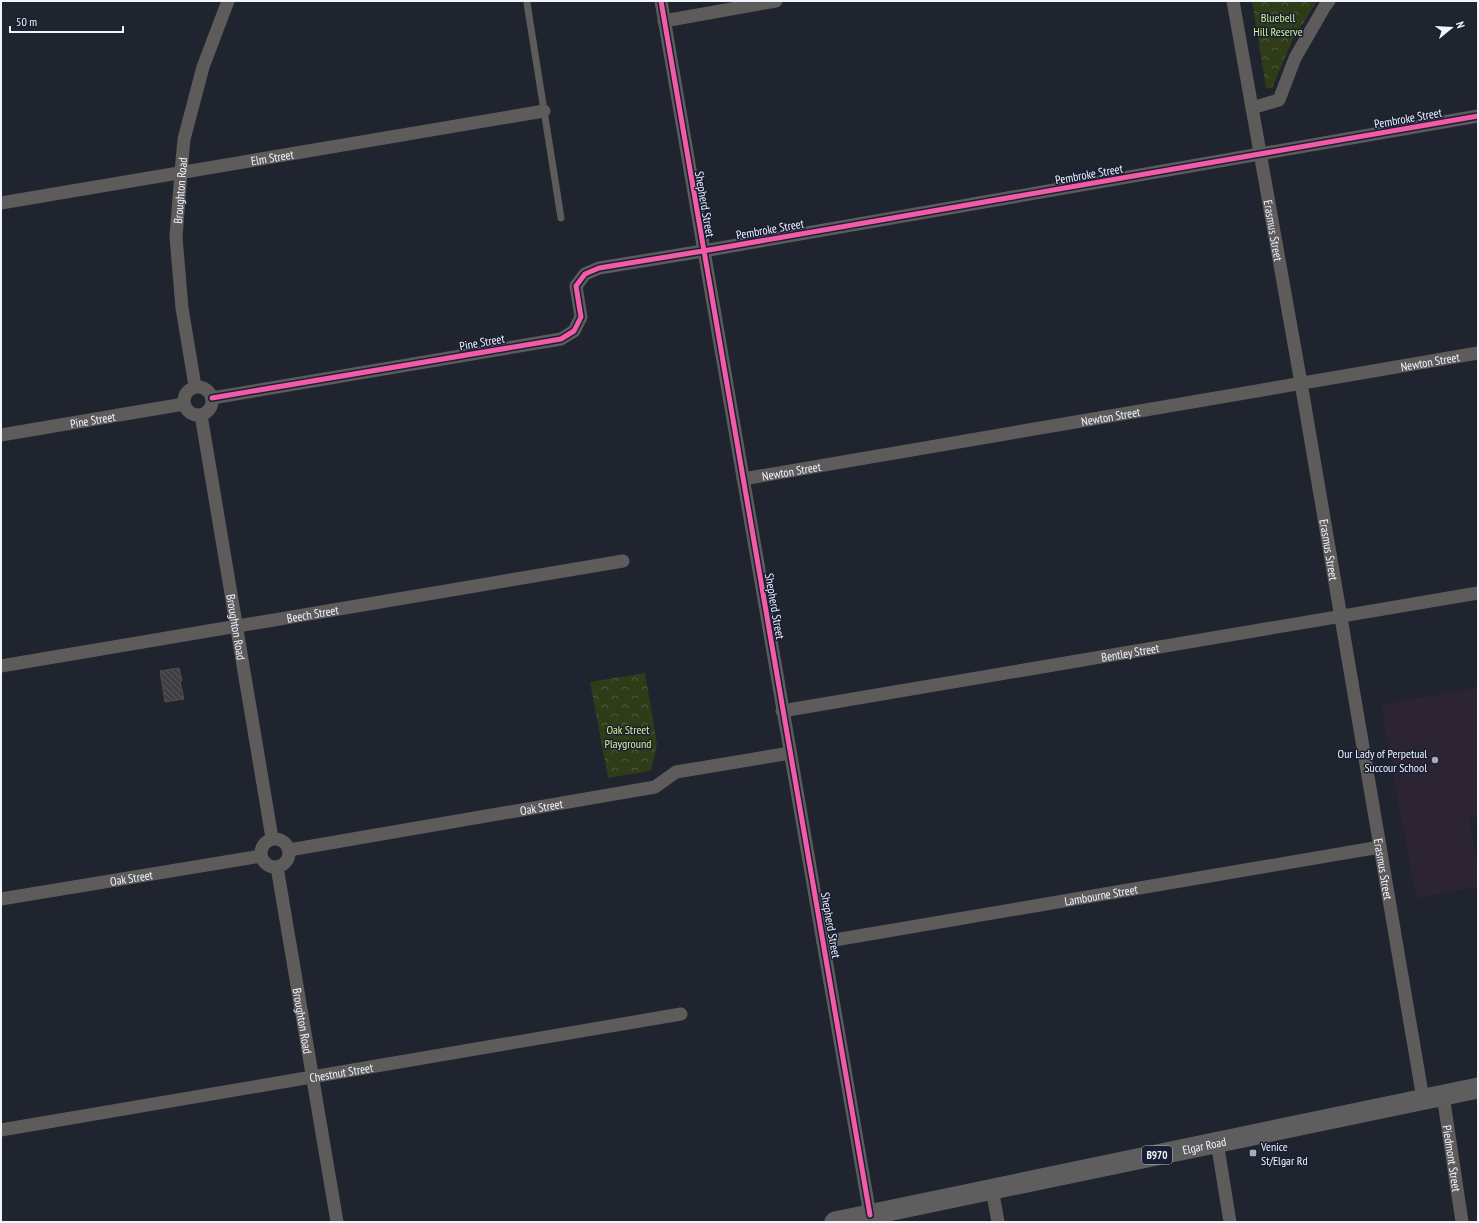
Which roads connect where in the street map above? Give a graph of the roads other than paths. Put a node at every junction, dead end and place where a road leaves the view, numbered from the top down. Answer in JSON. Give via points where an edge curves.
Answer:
{"nodes":[{"id":1,"x":228,"y":1,"type":"edge"},
{"id":2,"x":661,"y":1,"type":"edge"},
{"id":3,"x":776,"y":1,"type":"edge"},
{"id":4,"x":1233,"y":1,"type":"edge"},
{"id":5,"x":1329,"y":1,"type":"edge"},
{"id":6,"x":527,"y":3,"type":"dead end"},
{"id":7,"x":664,"y":21,"type":"junction"},
{"id":8,"x":1252,"y":108,"type":"junction"},
{"id":9,"x":544,"y":112,"type":"junction"},
{"id":10,"x":1478,"y":116,"type":"edge"},
{"id":11,"x":1259,"y":154,"type":"junction"},
{"id":12,"x":181,"y":172,"type":"junction"},
{"id":13,"x":1,"y":203,"type":"edge"},
{"id":14,"x":561,"y":218,"type":"dead end"},
{"id":15,"x":703,"y":251,"type":"junction"},
{"id":16,"x":1478,"y":353,"type":"edge"},
{"id":17,"x":1301,"y":383,"type":"junction"},
{"id":18,"x":195,"y":386,"type":"junction"},
{"id":19,"x":212,"y":398,"type":"junction"},
{"id":20,"x":184,"y":404,"type":"junction"},
{"id":21,"x":200,"y":415,"type":"junction"},
{"id":22,"x":1,"y":435,"type":"edge"},
{"id":23,"x":743,"y":479,"type":"junction"},
{"id":24,"x":623,"y":561,"type":"dead end"},
{"id":25,"x":1478,"y":593,"type":"edge"},
{"id":26,"x":1340,"y":616,"type":"junction"},
{"id":27,"x":236,"y":626,"type":"junction"},
{"id":28,"x":1,"y":666,"type":"edge"},
{"id":29,"x":782,"y":711,"type":"junction"},
{"id":30,"x":790,"y":753,"type":"junction"},
{"id":31,"x":272,"y":838,"type":"junction"},
{"id":32,"x":1380,"y":847,"type":"junction"},
{"id":33,"x":289,"y":850,"type":"junction"},
{"id":34,"x":261,"y":856,"type":"junction"},
{"id":35,"x":278,"y":867,"type":"junction"},
{"id":36,"x":1,"y":899,"type":"edge"},
{"id":37,"x":824,"y":942,"type":"junction"},
{"id":38,"x":680,"y":1014,"type":"dead end"},
{"id":39,"x":312,"y":1076,"type":"junction"},
{"id":40,"x":1478,"y":1088,"type":"edge"},
{"id":41,"x":1433,"y":1097,"type":"junction"},
{"id":42,"x":1,"y":1130,"type":"edge"},
{"id":43,"x":1217,"y":1142,"type":"junction"},
{"id":44,"x":992,"y":1189,"type":"junction"},
{"id":45,"x":870,"y":1215,"type":"junction"},
{"id":46,"x":337,"y":1222,"type":"edge"},
{"id":47,"x":835,"y":1222,"type":"edge"},
{"id":48,"x":998,"y":1222,"type":"edge"},
{"id":49,"x":1230,"y":1222,"type":"edge"},
{"id":50,"x":1462,"y":1222,"type":"edge"}],
"edges":[{"from":1,"to":12,"type":"street","name":"Broughton Road","via":[[203,67],[184,139]]},
{"from":2,"to":7,"type":"street","name":"Shepherd Street"},
{"from":3,"to":7,"type":"street"},
{"from":4,"to":8,"type":"street","name":"Erasmus Street"},
{"from":5,"to":8,"type":"street","via":[[1294,58],[1279,100]]},
{"from":6,"to":9,"type":"lane"},
{"from":7,"to":15,"type":"street","name":"Shepherd Street"},
{"from":8,"to":11,"type":"street","name":"Erasmus Street"},
{"from":9,"to":12,"type":"street","name":"Elm Street"},
{"from":9,"to":14,"type":"lane"},
{"from":10,"to":11,"type":"street","name":"Pembroke Street"},
{"from":11,"to":15,"type":"street","name":"Pembroke Street"},
{"from":11,"to":17,"type":"street","name":"Erasmus Street"},
{"from":12,"to":13,"type":"street","name":"Elm Street"},
{"from":12,"to":18,"type":"street","name":"Broughton Road","via":[[176,237],[182,308]]},
{"from":15,"to":19,"type":"street","name":"Pine Street","via":[[598,268],[585,274],[576,286],[581,317],[574,331],[561,339]]},
{"from":15,"to":23,"type":"street","name":"Shepherd Street"},
{"from":16,"to":17,"type":"street","name":"Newton Street"},
{"from":17,"to":23,"type":"street","name":"Newton Street"},
{"from":17,"to":26,"type":"street","name":"Erasmus Street"},
{"from":18,"to":19,"type":"street","via":[[205,388]]},
{"from":18,"to":20,"type":"street","via":[[185,394]]},
{"from":19,"to":21,"type":"street","via":[[211,407]]},
{"from":20,"to":21,"type":"street","via":[[188,411]]},
{"from":20,"to":22,"type":"street","name":"Pine Street"},
{"from":21,"to":27,"type":"street","name":"Broughton Road"},
{"from":23,"to":29,"type":"street","name":"Shepherd Street"},
{"from":24,"to":27,"type":"street","name":"Beech Street"},
{"from":25,"to":26,"type":"street","name":"Bentley Street"},
{"from":26,"to":29,"type":"street","name":"Bentley Street"},
{"from":26,"to":32,"type":"street","name":"Erasmus Street"},
{"from":27,"to":28,"type":"street","name":"Beech Street"},
{"from":27,"to":31,"type":"street","name":"Broughton Road"},
{"from":29,"to":30,"type":"street","name":"Shepherd Street"},
{"from":30,"to":33,"type":"street","name":"Oak Street","via":[[676,772],[655,787]]},
{"from":30,"to":37,"type":"street","name":"Shepherd Street"},
{"from":31,"to":33,"type":"street","via":[[282,840]]},
{"from":31,"to":34,"type":"street","via":[[262,846]]},
{"from":32,"to":37,"type":"street","name":"Lambourne Street"},
{"from":32,"to":41,"type":"street","name":"Erasmus Street"},
{"from":33,"to":35,"type":"street","via":[[288,859]]},
{"from":34,"to":35,"type":"street","via":[[265,864]]},
{"from":34,"to":36,"type":"street","name":"Oak Street"},
{"from":35,"to":39,"type":"street","name":"Broughton Road"},
{"from":37,"to":45,"type":"street","name":"Shepherd Street"},
{"from":38,"to":39,"type":"street","name":"Chestnut Street"},
{"from":39,"to":42,"type":"street","name":"Chestnut Street"},
{"from":39,"to":46,"type":"street","name":"Broughton Road"},
{"from":40,"to":41,"type":"main road","name":"Elgar Road","number":"B970"},
{"from":41,"to":43,"type":"main road","name":"Elgar Road","number":"B970"},
{"from":41,"to":50,"type":"street","name":"Piedmont Street"},
{"from":43,"to":44,"type":"main road","name":"Elgar Road","number":"B970"},
{"from":43,"to":49,"type":"street"},
{"from":44,"to":45,"type":"main road","name":"Elgar Road","number":"B970"},
{"from":44,"to":48,"type":"street"},
{"from":45,"to":47,"type":"main road","name":"Elgar Road","number":"B970"}]}
